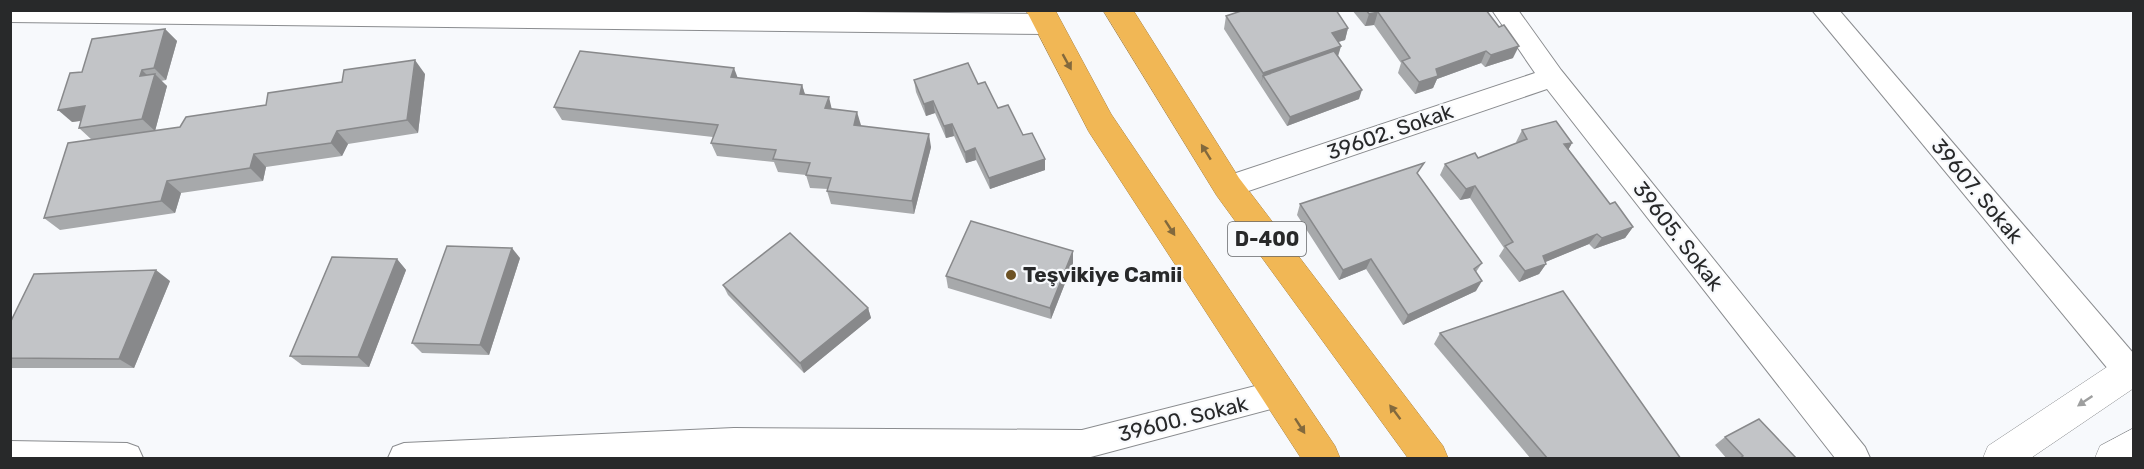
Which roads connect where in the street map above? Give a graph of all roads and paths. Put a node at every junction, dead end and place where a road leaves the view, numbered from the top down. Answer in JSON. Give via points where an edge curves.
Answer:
{"nodes":[{"id":1,"x":1117,"y":10,"type":"edge"},
{"id":2,"x":1504,"y":10,"type":"edge"},
{"id":3,"x":1824,"y":10,"type":"edge"},
{"id":4,"x":10,"y":13,"type":"edge"},
{"id":5,"x":1043,"y":17,"type":"edge"},
{"id":6,"x":1552,"y":77,"type":"junction"},
{"id":7,"x":1228,"y":187,"type":"junction"},
{"id":8,"x":2131,"y":370,"type":"edge"},
{"id":9,"x":1279,"y":394,"type":"junction"},
{"id":10,"x":2133,"y":445,"type":"edge"},
{"id":11,"x":547,"y":455,"type":"edge"},
{"id":12,"x":10,"y":456,"type":"edge"},
{"id":13,"x":127,"y":459,"type":"edge"},
{"id":14,"x":404,"y":459,"type":"edge"},
{"id":15,"x":1322,"y":459,"type":"edge"},
{"id":16,"x":1430,"y":459,"type":"edge"},
{"id":17,"x":1854,"y":459,"type":"edge"},
{"id":18,"x":2001,"y":459,"type":"edge"},
{"id":19,"x":2113,"y":459,"type":"edge"}],
"edges":[{"from":7,"to":1,"type":"highway","number":"D-400","one_way":true},
{"from":2,"to":6,"type":"street","name":"39605. Sokak"},
{"from":3,"to":8,"type":"street","name":"39607. Sokak"},
{"from":4,"to":5,"type":"street"},
{"from":5,"to":9,"type":"highway","one_way":true,"via":[[1100,123]]},
{"from":6,"to":7,"type":"street","name":"39602. Sokak"},
{"from":6,"to":17,"type":"street","name":"39605. Sokak"},
{"from":16,"to":7,"type":"highway","number":"D-400","one_way":true},
{"from":8,"to":18,"type":"street","one_way":true},
{"from":9,"to":11,"type":"street","name":"39600. Sokak","via":[[1082,444],[734,443]]},
{"from":9,"to":15,"type":"highway","one_way":true},
{"from":10,"to":19,"type":"street"},
{"from":11,"to":14,"type":"street","name":"39600. Sokak"},
{"from":12,"to":13,"type":"street"}]}
